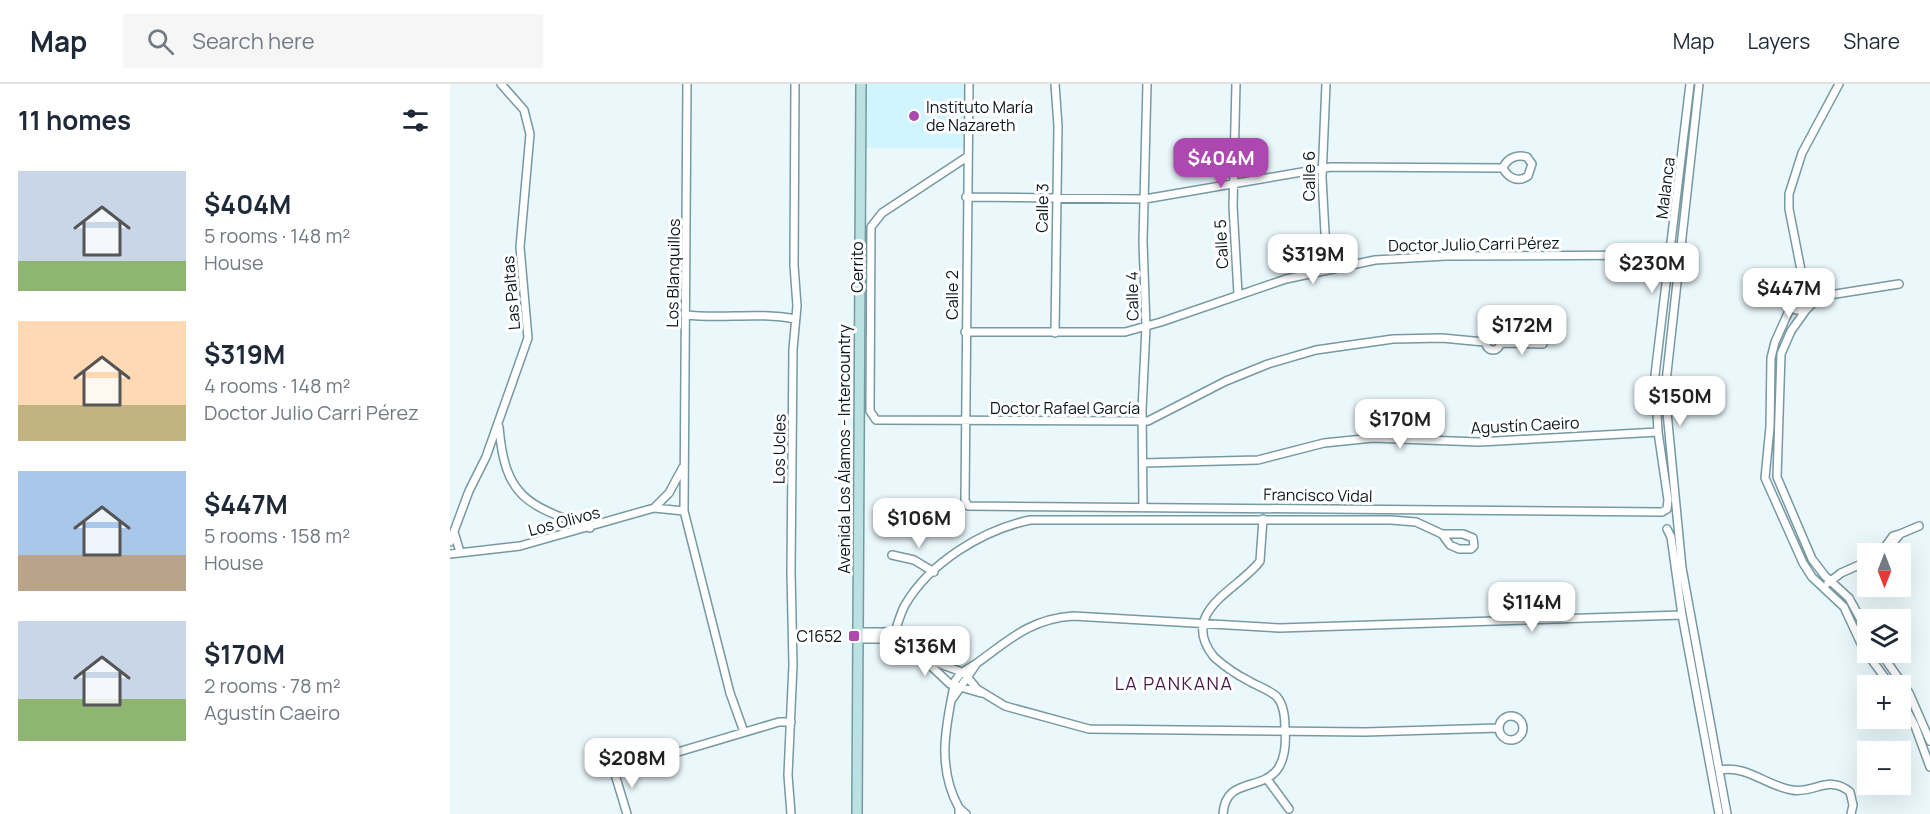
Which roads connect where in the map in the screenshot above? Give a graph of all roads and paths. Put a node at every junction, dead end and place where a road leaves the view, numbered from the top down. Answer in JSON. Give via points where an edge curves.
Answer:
{"nodes":[{"id":1,"x":501,"y":84,"type":"edge"},
{"id":2,"x":687,"y":84,"type":"edge"},
{"id":3,"x":795,"y":84,"type":"edge"},
{"id":4,"x":861,"y":84,"type":"edge"},
{"id":5,"x":969,"y":84,"type":"edge"},
{"id":6,"x":1055,"y":84,"type":"edge"},
{"id":7,"x":1147,"y":84,"type":"edge"},
{"id":8,"x":1236,"y":84,"type":"edge"},
{"id":9,"x":1326,"y":84,"type":"edge"},
{"id":10,"x":1690,"y":84,"type":"edge"},
{"id":11,"x":1699,"y":84,"type":"edge"},
{"id":12,"x":1839,"y":84,"type":"edge"},
{"id":13,"x":967,"y":157,"type":"junction"},
{"id":14,"x":1322,"y":168,"type":"junction"},
{"id":15,"x":1503,"y":168,"type":"dead end"},
{"id":16,"x":1234,"y":184,"type":"junction"},
{"id":17,"x":966,"y":197,"type":"junction"},
{"id":18,"x":1055,"y":198,"type":"junction"},
{"id":19,"x":1145,"y":199,"type":"junction"},
{"id":20,"x":1670,"y":255,"type":"junction"},
{"id":21,"x":1327,"y":269,"type":"junction"},
{"id":22,"x":1801,"y":270,"type":"junction"},
{"id":23,"x":1899,"y":284,"type":"dead end"},
{"id":24,"x":1811,"y":291,"type":"junction"},
{"id":25,"x":1794,"y":292,"type":"junction"},
{"id":26,"x":1238,"y":294,"type":"junction"},
{"id":27,"x":1833,"y":295,"type":"junction"},
{"id":28,"x":1793,"y":302,"type":"junction"},
{"id":29,"x":1808,"y":309,"type":"junction"},
{"id":30,"x":686,"y":315,"type":"junction"},
{"id":31,"x":795,"y":320,"type":"junction"},
{"id":32,"x":1146,"y":327,"type":"junction"},
{"id":33,"x":965,"y":332,"type":"junction"},
{"id":34,"x":1054,"y":333,"type":"junction"},
{"id":35,"x":1544,"y":344,"type":"dead end"},
{"id":36,"x":498,"y":421,"type":"junction"},
{"id":37,"x":880,"y":421,"type":"joint"},
{"id":38,"x":964,"y":421,"type":"junction"},
{"id":39,"x":1142,"y":422,"type":"junction"},
{"id":40,"x":1658,"y":432,"type":"junction"},
{"id":41,"x":684,"y":462,"type":"junction"},
{"id":42,"x":1143,"y":463,"type":"junction"},
{"id":43,"x":1784,"y":492,"type":"junction"},
{"id":44,"x":1775,"y":497,"type":"junction"},
{"id":45,"x":968,"y":506,"type":"joint"},
{"id":46,"x":1143,"y":507,"type":"junction"},
{"id":47,"x":654,"y":508,"type":"junction"},
{"id":48,"x":1667,"y":509,"type":"joint"},
{"id":49,"x":684,"y":511,"type":"junction"},
{"id":50,"x":1263,"y":519,"type":"junction"},
{"id":51,"x":1919,"y":526,"type":"dead end"},
{"id":52,"x":591,"y":528,"type":"junction"},
{"id":53,"x":1667,"y":530,"type":"dead end"},
{"id":54,"x":454,"y":532,"type":"junction"},
{"id":55,"x":1442,"y":534,"type":"dead end"},
{"id":56,"x":450,"y":542,"type":"edge"},
{"id":57,"x":1892,"y":543,"type":"edge"},
{"id":58,"x":460,"y":552,"type":"junction"},
{"id":59,"x":450,"y":554,"type":"edge"},
{"id":60,"x":892,"y":555,"type":"dead end"},
{"id":61,"x":1857,"y":566,"type":"edge"},
{"id":62,"x":934,"y":572,"type":"junction"},
{"id":63,"x":1830,"y":580,"type":"junction"},
{"id":64,"x":1824,"y":587,"type":"junction"},
{"id":65,"x":1857,"y":613,"type":"edge"},
{"id":66,"x":1682,"y":615,"type":"junction"},
{"id":67,"x":1204,"y":624,"type":"junction"},
{"id":68,"x":858,"y":635,"type":"junction"},
{"id":69,"x":892,"y":637,"type":"junction"},
{"id":70,"x":977,"y":663,"type":"junction"},
{"id":71,"x":963,"y":672,"type":"junction"},
{"id":72,"x":1883,"y":675,"type":"edge"},
{"id":73,"x":969,"y":678,"type":"junction"},
{"id":74,"x":957,"y":686,"type":"junction"},
{"id":75,"x":983,"y":694,"type":"junction"},
{"id":76,"x":1911,"y":702,"type":"edge"},
{"id":77,"x":1911,"y":719,"type":"edge"},
{"id":78,"x":790,"y":722,"type":"junction"},
{"id":79,"x":1499,"y":728,"type":"dead end"},
{"id":80,"x":744,"y":732,"type":"junction"},
{"id":81,"x":1286,"y":732,"type":"junction"},
{"id":82,"x":1930,"y":741,"type":"edge"},
{"id":83,"x":1930,"y":767,"type":"edge"},
{"id":84,"x":1720,"y":770,"type":"junction"},
{"id":85,"x":1267,"y":779,"type":"junction"},
{"id":86,"x":1289,"y":809,"type":"dead end"},
{"id":87,"x":959,"y":811,"type":"edge"},
{"id":88,"x":627,"y":814,"type":"edge"},
{"id":89,"x":791,"y":814,"type":"edge"},
{"id":90,"x":857,"y":814,"type":"edge"},
{"id":91,"x":966,"y":814,"type":"edge"},
{"id":92,"x":1223,"y":814,"type":"edge"},
{"id":93,"x":1719,"y":814,"type":"edge"},
{"id":94,"x":1726,"y":814,"type":"edge"},
{"id":95,"x":1851,"y":814,"type":"edge"}],
"edges":[{"from":1,"to":36,"type":"street","name":"Las Paltas","via":[[524,110],[530,148],[520,247],[528,338]]},
{"from":2,"to":30,"type":"street","name":"Los Blanquillos"},
{"from":3,"to":31,"type":"street","name":"Los Ucles"},
{"from":4,"to":68,"type":"main road","name":"Avenida Los Álamos - Intercountry"},
{"from":5,"to":13,"type":"street","name":"Calle 2"},
{"from":6,"to":18,"type":"street","name":"Calle 3"},
{"from":7,"to":19,"type":"street","name":"Calle 4"},
{"from":8,"to":16,"type":"street","name":"Calle 5"},
{"from":9,"to":14,"type":"street","name":"Calle 6"},
{"from":10,"to":20,"type":"street","name":"Malanca"},
{"from":11,"to":84,"type":"street","via":[[1665,391],[1682,568]]},
{"from":12,"to":22,"type":"street","via":[[1802,153],[1789,194]]},
{"from":13,"to":17,"type":"street","name":"Calle 2"},
{"from":13,"to":37,"type":"street","name":"Cerrito","via":[[882,213],[871,227],[870,411],[873,419]]},
{"from":14,"to":15,"type":"street"},
{"from":14,"to":16,"type":"street"},
{"from":14,"to":21,"type":"street","name":"Calle 6"},
{"from":16,"to":19,"type":"street"},
{"from":16,"to":26,"type":"street","name":"Calle 5"},
{"from":17,"to":18,"type":"street"},
{"from":17,"to":33,"type":"street","name":"Calle 2"},
{"from":18,"to":19,"type":"street"},
{"from":18,"to":34,"type":"street","name":"Calle 3"},
{"from":19,"to":32,"type":"street","name":"Calle 4"},
{"from":20,"to":21,"type":"street","name":"Doctor Julio Carri Pérez","via":[[1425,257],[1375,260]]},
{"from":20,"to":40,"type":"street","name":"Malanca","via":[[1655,375]]},
{"from":21,"to":26,"type":"street","name":"Doctor Julio Carri Pérez"},
{"from":22,"to":24,"type":"street"},
{"from":22,"to":25,"type":"street"},
{"from":23,"to":27,"type":"street"},
{"from":24,"to":25,"type":"street","via":[[1802,287]]},
{"from":24,"to":27,"type":"street"},
{"from":24,"to":29,"type":"street","via":[[1813,298]]},
{"from":25,"to":28,"type":"street"},
{"from":26,"to":32,"type":"street","name":"Doctor Julio Carri Pérez"},
{"from":27,"to":29,"type":"street"},
{"from":28,"to":29,"type":"street","via":[[1796,310]]},
{"from":28,"to":44,"type":"street","via":[[1775,342],[1769,372],[1770,428],[1764,475]]},
{"from":29,"to":43,"type":"street","via":[[1791,331],[1781,354],[1776,473]]},
{"from":30,"to":31,"type":"street","via":[[768,315]]},
{"from":30,"to":41,"type":"street","name":"Los Blanquillos"},
{"from":31,"to":78,"type":"street","name":"Los Ucles","via":[[791,572],[794,664]]},
{"from":32,"to":34,"type":"street","name":"Doctor Julio Carri Pérez","via":[[1108,333]]},
{"from":32,"to":39,"type":"street","name":"Calle 4"},
{"from":33,"to":34,"type":"street","name":"Doctor Julio Carri Pérez"},
{"from":33,"to":38,"type":"street","name":"Calle 2"},
{"from":35,"to":39,"type":"street","name":"Doctor Rafael García","via":[[1501,344],[1494,338],[1484,342],[1393,339],[1316,350],[1245,373]]},
{"from":36,"to":52,"type":"street","via":[[502,461],[514,485],[541,509]]},
{"from":36,"to":54,"type":"street","name":"Las Paltas"},
{"from":37,"to":38,"type":"street","name":"Doctor Rafael García"},
{"from":38,"to":39,"type":"street","name":"Doctor Rafael García"},
{"from":38,"to":45,"type":"street","name":"Calle 2"},
{"from":39,"to":42,"type":"street","name":"Calle 4"},
{"from":40,"to":42,"type":"street","name":"Agustín Caeiro","via":[[1479,442],[1373,438],[1324,443],[1253,461]]},
{"from":40,"to":48,"type":"street","name":"Malanca"},
{"from":41,"to":47,"type":"street","name":"Los Blanquillos","via":[[669,493]]},
{"from":41,"to":49,"type":"street","name":"Los Blanquillos"},
{"from":42,"to":46,"type":"street","name":"Calle 4"},
{"from":43,"to":44,"type":"street"},
{"from":43,"to":63,"type":"street","via":[[1812,559]]},
{"from":44,"to":64,"type":"street","via":[[1803,562]]},
{"from":45,"to":46,"type":"street","name":"Francisco Vidal"},
{"from":46,"to":48,"type":"street","name":"Francisco Vidal","via":[[1662,512]]},
{"from":47,"to":49,"type":"street","name":"Los Olivos"},
{"from":47,"to":52,"type":"street","name":"Los Olivos"},
{"from":49,"to":80,"type":"street","name":"Los Blanquillos","via":[[730,693]]},
{"from":50,"to":55,"type":"street","via":[[1407,521]]},
{"from":50,"to":62,"type":"street","via":[[1030,520],[976,540]]},
{"from":50,"to":67,"type":"street","via":[[1260,561],[1217,598]]},
{"from":51,"to":57,"type":"street","via":[[1900,534]]},
{"from":52,"to":58,"type":"street","name":"Los Olivos","via":[[508,549]]},
{"from":53,"to":66,"type":"street"},
{"from":54,"to":56,"type":"street","name":"Las Paltas"},
{"from":54,"to":58,"type":"street"},
{"from":58,"to":59,"type":"street","name":"Los Olivos"},
{"from":60,"to":62,"type":"street","via":[[914,560]]},
{"from":61,"to":63,"type":"street"},
{"from":62,"to":69,"type":"street","via":[[907,602]]},
{"from":63,"to":64,"type":"street"},
{"from":63,"to":65,"type":"street","via":[[1849,598]]},
{"from":64,"to":72,"type":"street","via":[[1844,607],[1863,648]]},
{"from":66,"to":67,"type":"street","via":[[1280,628]]},
{"from":66,"to":93,"type":"street"},
{"from":67,"to":70,"type":"street","via":[[1064,617],[1010,637]]},
{"from":67,"to":81,"type":"street","via":[[1214,657],[1279,699]]},
{"from":68,"to":69,"type":"street"},
{"from":68,"to":90,"type":"main road","name":"Avenida Los Álamos - Intercountry"},
{"from":69,"to":71,"type":"street"},
{"from":69,"to":74,"type":"street"},
{"from":70,"to":71,"type":"street"},
{"from":70,"to":73,"type":"street"},
{"from":71,"to":73,"type":"street"},
{"from":71,"to":74,"type":"street"},
{"from":73,"to":74,"type":"street"},
{"from":73,"to":75,"type":"street"},
{"from":74,"to":75,"type":"street"},
{"from":74,"to":87,"type":"street","via":[[945,726],[944,754]]},
{"from":75,"to":81,"type":"street","via":[[1011,709],[1095,730]]},
{"from":76,"to":82,"type":"street"},
{"from":77,"to":83,"type":"street"},
{"from":78,"to":80,"type":"street"},
{"from":78,"to":89,"type":"street","name":"Los Ucles"},
{"from":79,"to":81,"type":"street"},
{"from":80,"to":88,"type":"street","via":[[614,771]]},
{"from":81,"to":85,"type":"street","via":[[1283,760]]},
{"from":84,"to":94,"type":"street"},
{"from":84,"to":95,"type":"street","via":[[1747,772],[1794,791],[1835,784],[1850,792]]},
{"from":85,"to":86,"type":"street"},
{"from":85,"to":92,"type":"street","via":[[1230,792],[1224,800]]},
{"from":87,"to":91,"type":"street"}]}
